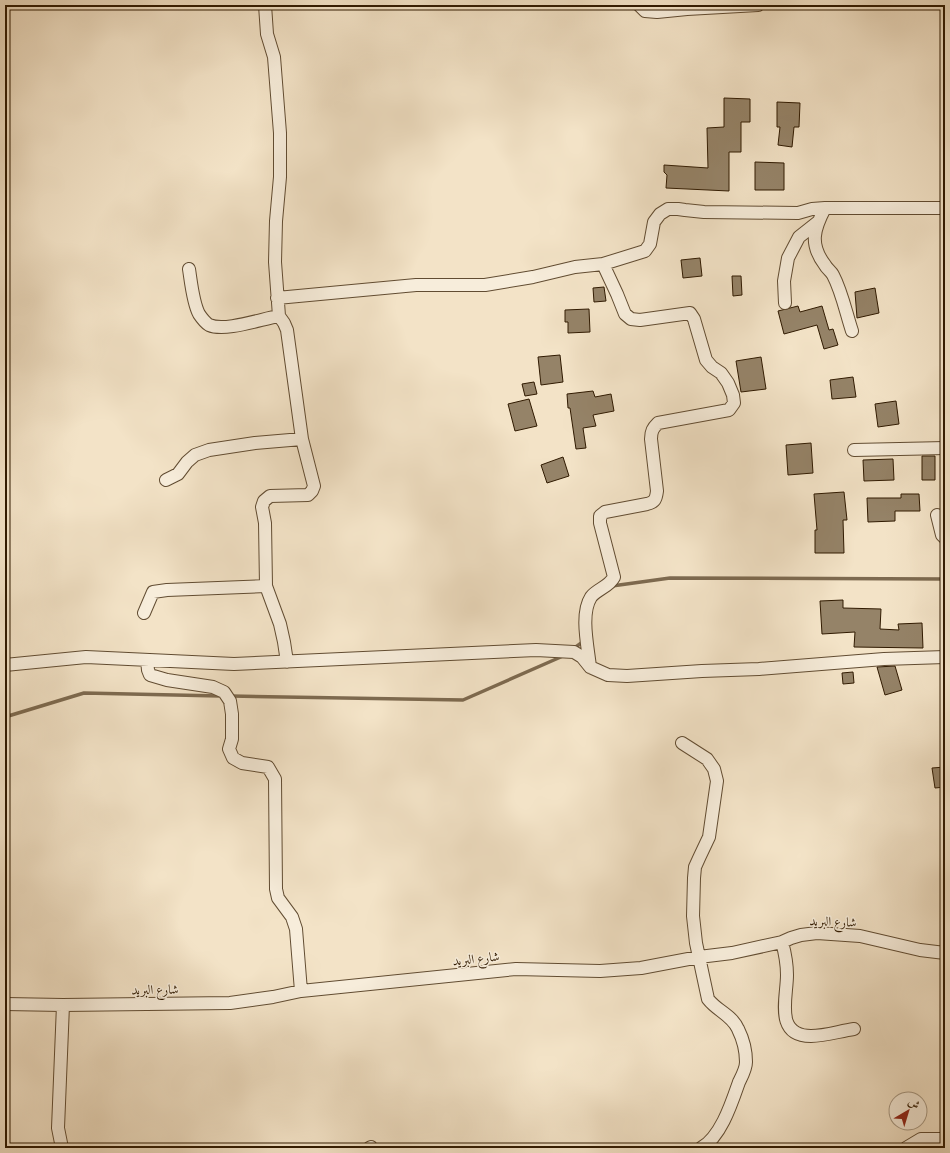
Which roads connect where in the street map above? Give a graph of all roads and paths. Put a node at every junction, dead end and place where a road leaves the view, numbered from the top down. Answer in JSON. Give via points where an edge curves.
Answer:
{"nodes":[{"id":1,"x":265,"y":5,"type":"edge"},
{"id":2,"x":639,"y":5,"type":"edge"},
{"id":3,"x":758,"y":5,"type":"edge"},
{"id":4,"x":825,"y":208,"type":"junction"},
{"id":5,"x":945,"y":208,"type":"edge"},
{"id":6,"x":818,"y":222,"type":"junction"},
{"id":7,"x":603,"y":264,"type":"junction"},
{"id":8,"x":189,"y":269,"type":"dead end"},
{"id":9,"x":277,"y":298,"type":"junction"},
{"id":10,"x":785,"y":303,"type":"dead end"},
{"id":11,"x":279,"y":316,"type":"junction"},
{"id":12,"x":852,"y":331,"type":"dead end"},
{"id":13,"x":302,"y":439,"type":"junction"},
{"id":14,"x":945,"y":448,"type":"edge"},
{"id":15,"x":854,"y":450,"type":"dead end"},
{"id":16,"x":166,"y":480,"type":"dead end"},
{"id":17,"x":937,"y":516,"type":"dead end"},
{"id":18,"x":945,"y":538,"type":"edge"},
{"id":19,"x":266,"y":586,"type":"junction"},
{"id":20,"x":144,"y":613,"type":"dead end"},
{"id":21,"x":945,"y":656,"type":"edge"},
{"id":22,"x":147,"y":660,"type":"junction"},
{"id":23,"x":286,"y":662,"type":"junction"},
{"id":24,"x":5,"y":665,"type":"edge"},
{"id":25,"x":590,"y":667,"type":"junction"},
{"id":26,"x":682,"y":743,"type":"dead end"},
{"id":27,"x":782,"y":942,"type":"junction"},
{"id":28,"x":945,"y":953,"type":"edge"},
{"id":29,"x":699,"y":957,"type":"junction"},
{"id":30,"x":301,"y":991,"type":"junction"},
{"id":31,"x":5,"y":1004,"type":"edge"},
{"id":32,"x":64,"y":1005,"type":"junction"},
{"id":33,"x":854,"y":1029,"type":"dead end"},
{"id":34,"x":945,"y":1139,"type":"edge"},
{"id":35,"x":62,"y":1148,"type":"edge"},
{"id":36,"x":701,"y":1148,"type":"edge"},
{"id":37,"x":906,"y":1148,"type":"edge"}],
"edges":[{"from":1,"to":9,"type":"street","via":[[267,34],[274,57],[280,133],[275,262]]},
{"from":2,"to":3,"type":"street","via":[[645,11],[657,12]]},
{"from":4,"to":5,"type":"street"},
{"from":4,"to":6,"type":"street"},
{"from":4,"to":7,"type":"street","via":[[798,213],[668,209],[654,222],[650,244],[645,251]]},
{"from":6,"to":10,"type":"street","via":[[799,238],[788,258],[784,281]]},
{"from":6,"to":12,"type":"street","via":[[815,250],[832,274]]},
{"from":7,"to":9,"type":"street","via":[[486,285],[416,285]]},
{"from":7,"to":25,"type":"street","via":[[625,314],[631,319],[690,314],[694,319],[706,360],[728,383],[734,404],[729,410],[658,423],[653,427],[651,439],[658,491],[656,498],[647,504],[605,512],[600,516],[614,577],[611,583],[592,596],[586,607]]},
{"from":8,"to":11,"type":"street","via":[[199,314],[208,325],[219,328]]},
{"from":9,"to":11,"type":"street"},
{"from":11,"to":13,"type":"street","via":[[287,330]]},
{"from":13,"to":16,"type":"street","via":[[209,450],[195,455],[178,474]]},
{"from":13,"to":19,"type":"street","via":[[314,486],[308,495],[270,496],[264,501],[262,507],[265,523]]},
{"from":14,"to":15,"type":"street"},
{"from":17,"to":18,"type":"street"},
{"from":19,"to":20,"type":"street","via":[[153,592]]},
{"from":19,"to":23,"type":"street","via":[[280,624]]},
{"from":21,"to":25,"type":"street","via":[[627,676],[608,675]]},
{"from":22,"to":23,"type":"street","via":[[234,664]]},
{"from":22,"to":24,"type":"street","via":[[86,657]]},
{"from":22,"to":30,"type":"street","via":[[150,675],[213,687],[224,692],[230,702],[232,714],[232,739],[229,749],[233,758],[242,763],[268,767],[275,779],[276,889],[278,898],[292,917],[296,929]]},
{"from":23,"to":25,"type":"street","via":[[536,650],[574,652]]},
{"from":26,"to":29,"type":"street","via":[[706,759],[714,769],[717,781],[709,837],[695,868],[693,916]]},
{"from":27,"to":28,"type":"street","name":"شارع البريد","via":[[801,935],[830,933],[860,936]]},
{"from":27,"to":29,"type":"street","name":"شارع البريد"},
{"from":27,"to":33,"type":"street","via":[[787,974],[784,1006],[787,1023],[799,1033],[810,1036]]},
{"from":29,"to":30,"type":"street","name":"شارع البريد","via":[[641,968],[516,969]]},
{"from":29,"to":36,"type":"street","via":[[708,1000],[736,1024],[742,1039],[746,1063],[723,1121],[707,1145]]},
{"from":30,"to":32,"type":"street","name":"شارع البريد","via":[[230,1003]]},
{"from":31,"to":32,"type":"street","name":"شارع البريد"},
{"from":32,"to":35,"type":"street","via":[[58,1128]]},
{"from":34,"to":37,"type":"street","via":[[921,1139]]}]}
